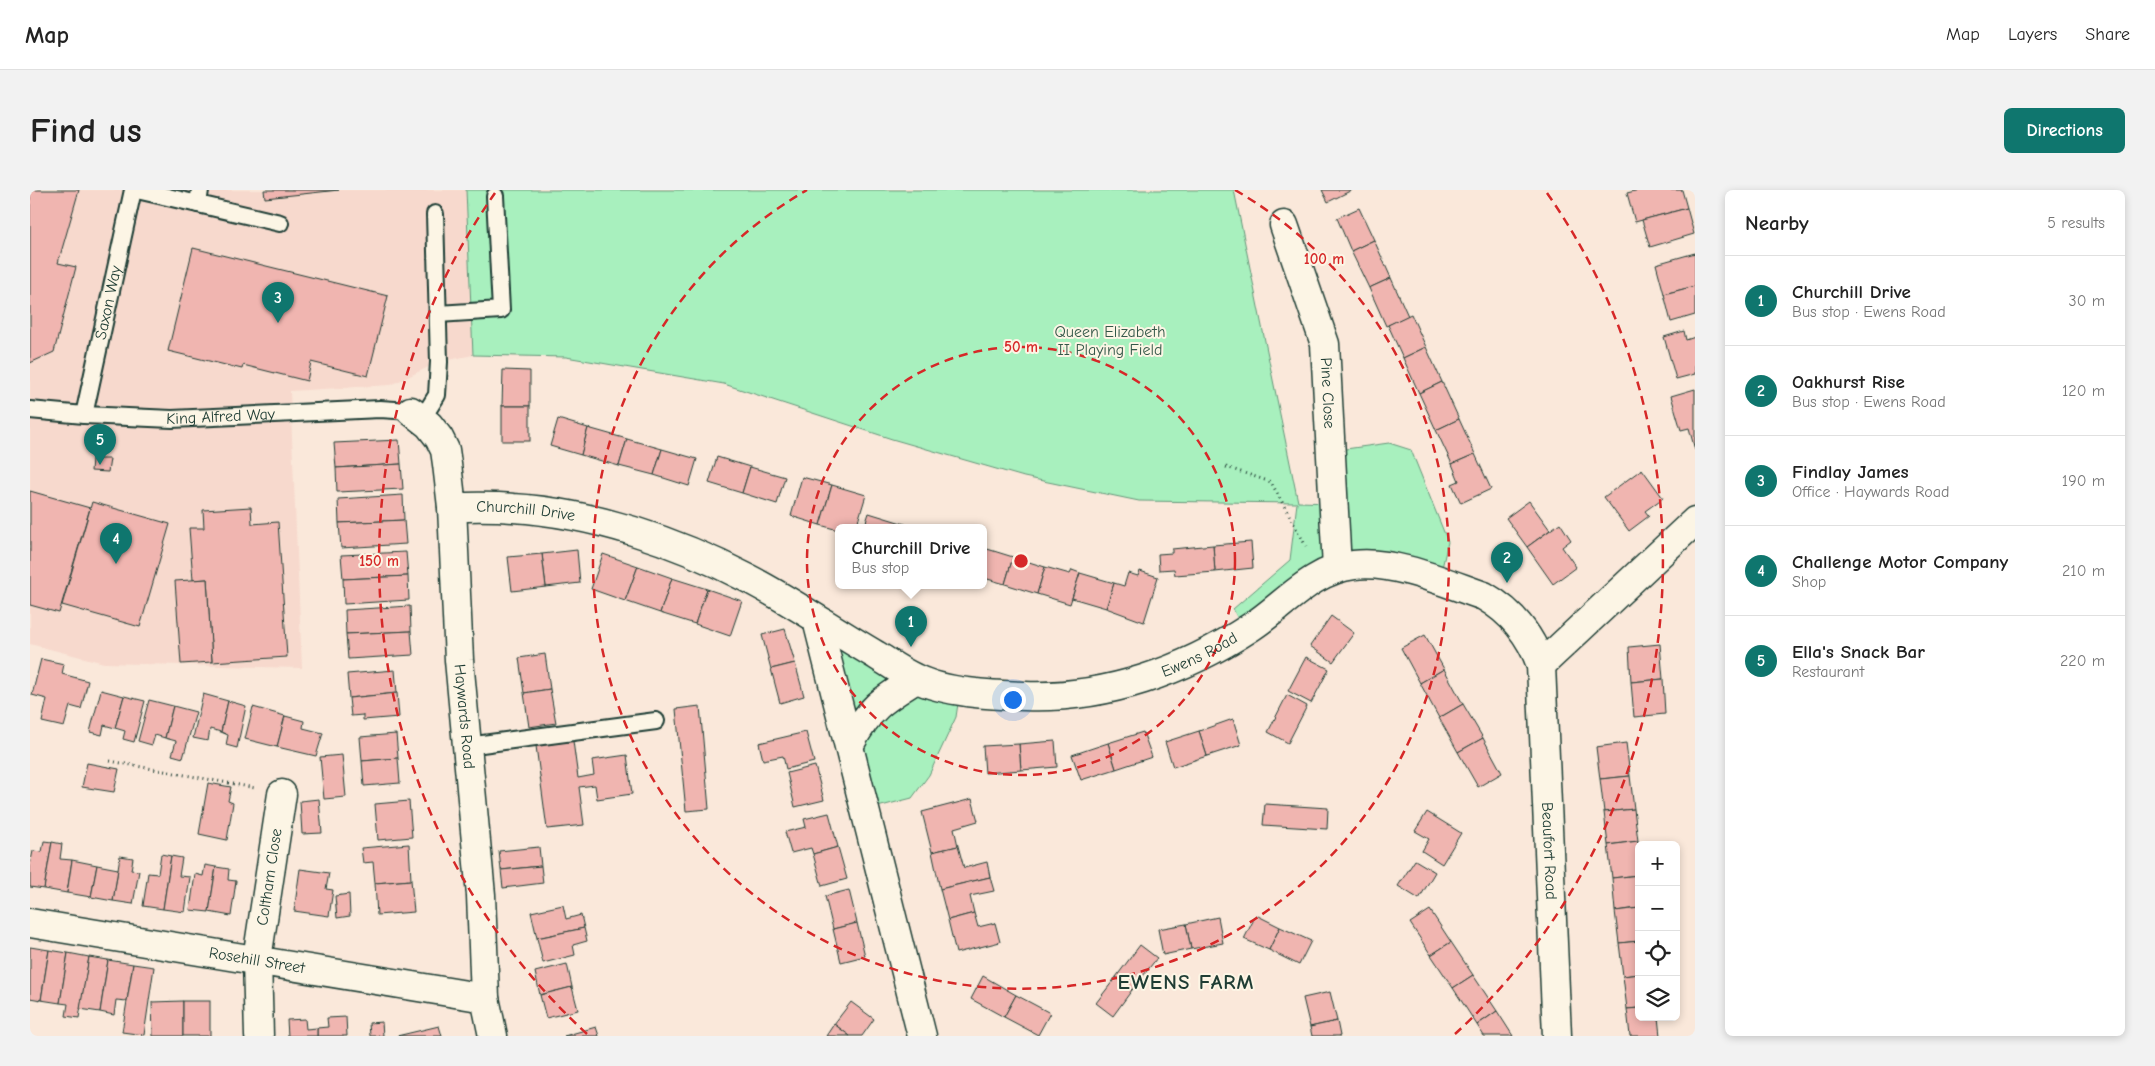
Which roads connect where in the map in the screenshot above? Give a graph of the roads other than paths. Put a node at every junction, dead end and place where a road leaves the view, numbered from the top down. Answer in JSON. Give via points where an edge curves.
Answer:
{"nodes":[{"id":1,"x":133,"y":190,"type":"edge"},
{"id":2,"x":137,"y":190,"type":"edge"},
{"id":3,"x":495,"y":196,"type":"dead end"},
{"id":4,"x":199,"y":197,"type":"edge"},
{"id":5,"x":435,"y":214,"type":"dead end"},
{"id":6,"x":280,"y":223,"type":"dead end"},
{"id":7,"x":1284,"y":225,"type":"dead end"},
{"id":8,"x":438,"y":314,"type":"junction"},
{"id":9,"x":30,"y":410,"type":"edge"},
{"id":10,"x":84,"y":415,"type":"junction"},
{"id":11,"x":417,"y":415,"type":"junction"},
{"id":12,"x":452,"y":507,"type":"junction"},
{"id":13,"x":1695,"y":521,"type":"edge"},
{"id":14,"x":1329,"y":571,"type":"junction"},
{"id":15,"x":817,"y":620,"type":"junction"},
{"id":16,"x":1541,"y":665,"type":"junction"},
{"id":17,"x":916,"y":679,"type":"junction"},
{"id":18,"x":656,"y":721,"type":"dead end"},
{"id":19,"x":850,"y":744,"type":"junction"},
{"id":20,"x":468,"y":746,"type":"junction"},
{"id":21,"x":282,"y":794,"type":"road end"},
{"id":22,"x":30,"y":923,"type":"edge"},
{"id":23,"x":257,"y":960,"type":"junction"},
{"id":24,"x":485,"y":998,"type":"junction"},
{"id":25,"x":918,"y":1032,"type":"edge"},
{"id":26,"x":259,"y":1036,"type":"edge"},
{"id":27,"x":492,"y":1036,"type":"edge"},
{"id":28,"x":1557,"y":1036,"type":"edge"}],
"edges":[{"from":1,"to":10,"type":"lane","name":"Saxon Way"},
{"from":2,"to":4,"type":"lane"},
{"from":3,"to":8,"type":"lane","via":[[501,310]]},
{"from":4,"to":6,"type":"lane"},
{"from":5,"to":8,"type":"lane"},
{"from":7,"to":14,"type":"street","name":"Pine Close","via":[[1324,344],[1335,503]]},
{"from":8,"to":11,"type":"lane","via":[[437,395]]},
{"from":9,"to":10,"type":"lane","name":"King Alfred Way"},
{"from":10,"to":11,"type":"lane","name":"King Alfred Way","via":[[172,419],[360,410]]},
{"from":11,"to":12,"type":"street","name":"Haywards Road","via":[[434,431],[445,450]]},
{"from":12,"to":15,"type":"street","name":"Churchill Drive","via":[[514,508],[554,513],[634,532],[673,545],[748,578]]},
{"from":12,"to":20,"type":"street","name":"Haywards Road","via":[[459,660]]},
{"from":13,"to":16,"type":"street"},
{"from":14,"to":16,"type":"street","name":"Ewens Road","via":[[1367,564],[1390,567],[1484,596],[1520,624]]},
{"from":14,"to":17,"type":"street","name":"Ewens Road","via":[[1308,582],[1225,644],[1195,660],[1132,683],[1029,696],[960,690]]},
{"from":15,"to":17,"type":"street","name":"Ewens Road"},
{"from":15,"to":19,"type":"street"},
{"from":16,"to":28,"type":"street","name":"Beaufort Road"},
{"from":17,"to":19,"type":"street","via":[[880,702],[862,721]]},
{"from":18,"to":20,"type":"lane"},
{"from":19,"to":25,"type":"street"},
{"from":20,"to":24,"type":"street","name":"Haywards Road","via":[[481,895]]},
{"from":21,"to":23,"type":"street","name":"Coltham Close"},
{"from":22,"to":23,"type":"street","name":"Rosehill Street"},
{"from":23,"to":24,"type":"street","name":"Rosehill Street"},
{"from":23,"to":26,"type":"street","name":"Coltham Close"},
{"from":24,"to":27,"type":"street","name":"Haywards Road"}]}
